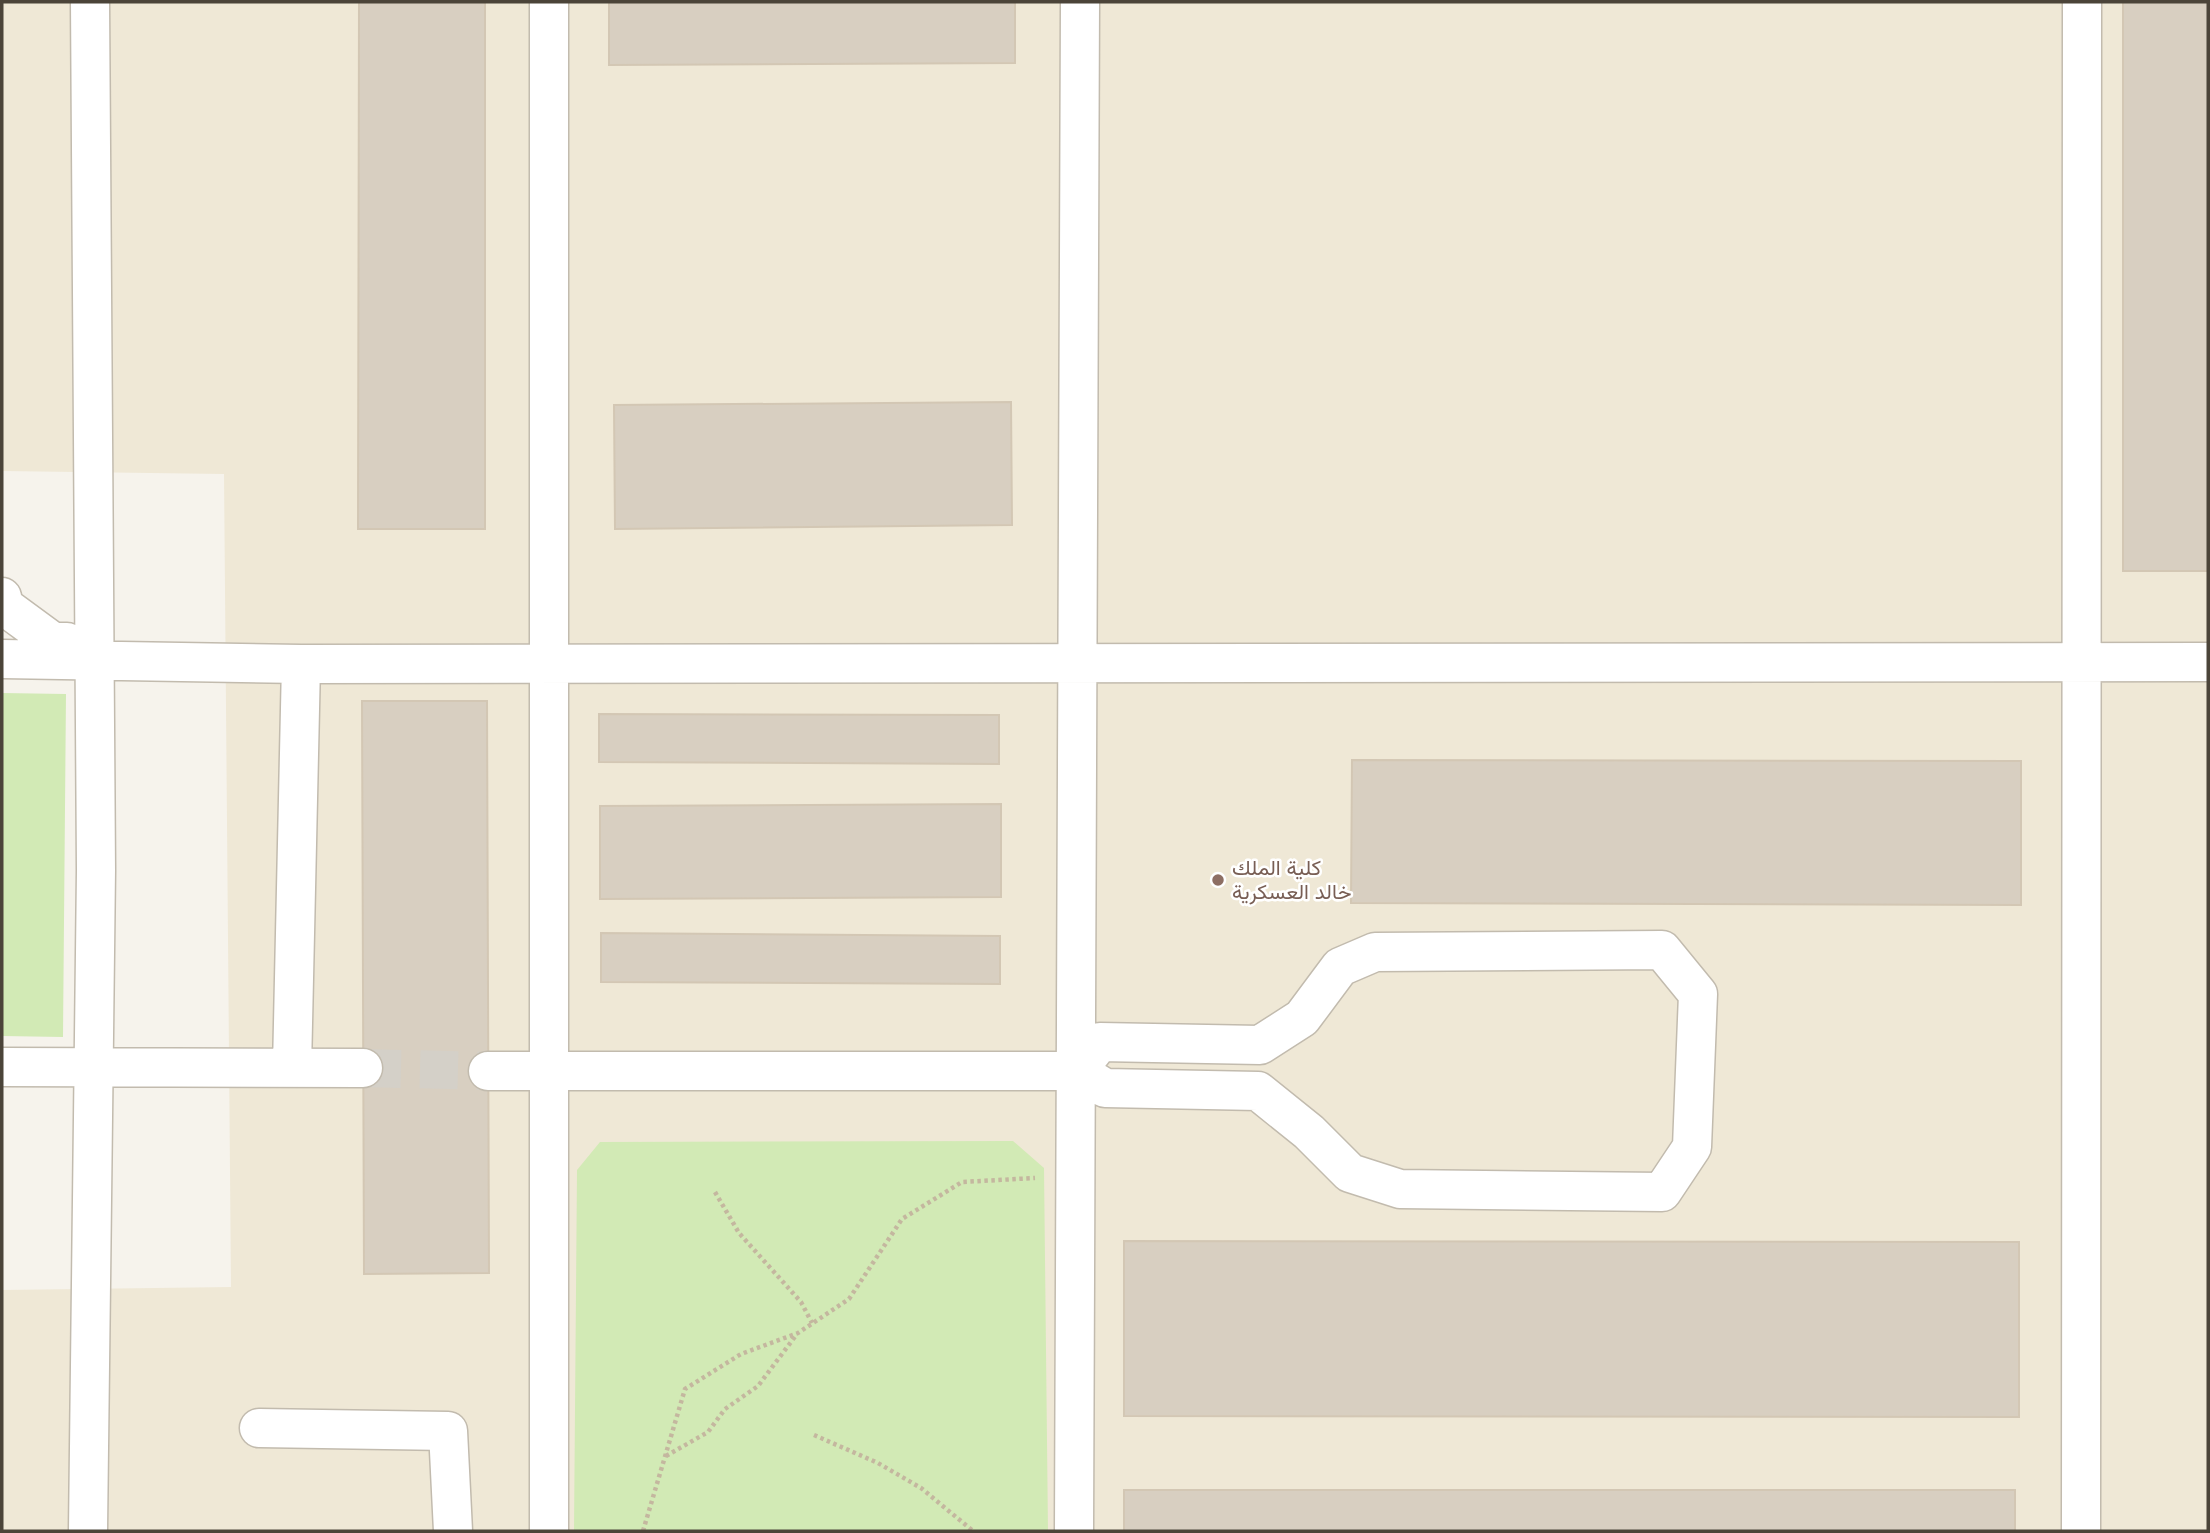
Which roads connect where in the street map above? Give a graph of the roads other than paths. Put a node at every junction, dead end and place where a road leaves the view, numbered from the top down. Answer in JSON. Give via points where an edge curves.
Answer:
{"nodes":[{"id":1,"x":90,"y":2,"type":"edge"},
{"id":2,"x":549,"y":2,"type":"edge"},
{"id":3,"x":1080,"y":2,"type":"edge"},
{"id":4,"x":2082,"y":2,"type":"edge"},
{"id":5,"x":2,"y":597,"type":"edge"},
{"id":6,"x":2,"y":659,"type":"edge"},
{"id":7,"x":93,"y":660,"type":"junction"},
{"id":8,"x":549,"y":662,"type":"junction"},
{"id":9,"x":1080,"y":662,"type":"junction"},
{"id":10,"x":2083,"y":662,"type":"junction"},
{"id":11,"x":2208,"y":662,"type":"edge"},
{"id":12,"x":301,"y":664,"type":"junction"},
{"id":13,"x":2,"y":1067,"type":"edge"},
{"id":14,"x":92,"y":1068,"type":"junction"},
{"id":15,"x":292,"y":1068,"type":"junction"},
{"id":16,"x":363,"y":1068,"type":"tunnel mouth"},
{"id":17,"x":549,"y":1069,"type":"junction"},
{"id":18,"x":488,"y":1071,"type":"tunnel mouth"},
{"id":19,"x":1076,"y":1071,"type":"junction"},
{"id":20,"x":260,"y":1428,"type":"dead end"},
{"id":21,"x":88,"y":1531,"type":"edge"},
{"id":22,"x":453,"y":1531,"type":"edge"},
{"id":23,"x":549,"y":1531,"type":"edge"},
{"id":24,"x":1074,"y":1531,"type":"edge"},
{"id":25,"x":2081,"y":1531,"type":"edge"}],
"edges":[{"from":1,"to":7,"type":"street"},
{"from":2,"to":8,"type":"street"},
{"from":3,"to":9,"type":"street"},
{"from":4,"to":10,"type":"street"},
{"from":5,"to":7,"type":"street","via":[[4,606],[53,642],[83,649]]},
{"from":6,"to":7,"type":"street"},
{"from":7,"to":12,"type":"street"},
{"from":7,"to":14,"type":"street","via":[[96,870]]},
{"from":8,"to":9,"type":"street"},
{"from":8,"to":12,"type":"street"},
{"from":8,"to":17,"type":"street"},
{"from":9,"to":10,"type":"street"},
{"from":9,"to":19,"type":"street"},
{"from":10,"to":11,"type":"street"},
{"from":10,"to":25,"type":"street"},
{"from":12,"to":15,"type":"street"},
{"from":13,"to":14,"type":"street"},
{"from":14,"to":15,"type":"street"},
{"from":14,"to":21,"type":"street"},
{"from":15,"to":16,"type":"street"},
{"from":17,"to":18,"type":"street"},
{"from":17,"to":19,"type":"street"},
{"from":17,"to":23,"type":"street"},
{"from":19,"to":19,"type":"street","via":[[1105,1088],[1258,1091],[1310,1132],[1350,1173],[1400,1189],[1662,1192],[1692,1147],[1698,994],[1662,950],[1375,952],[1340,967],[1303,1018],[1260,1045],[1100,1042]]},
{"from":19,"to":24,"type":"street"},
{"from":20,"to":22,"type":"street","via":[[448,1431]]}]}
